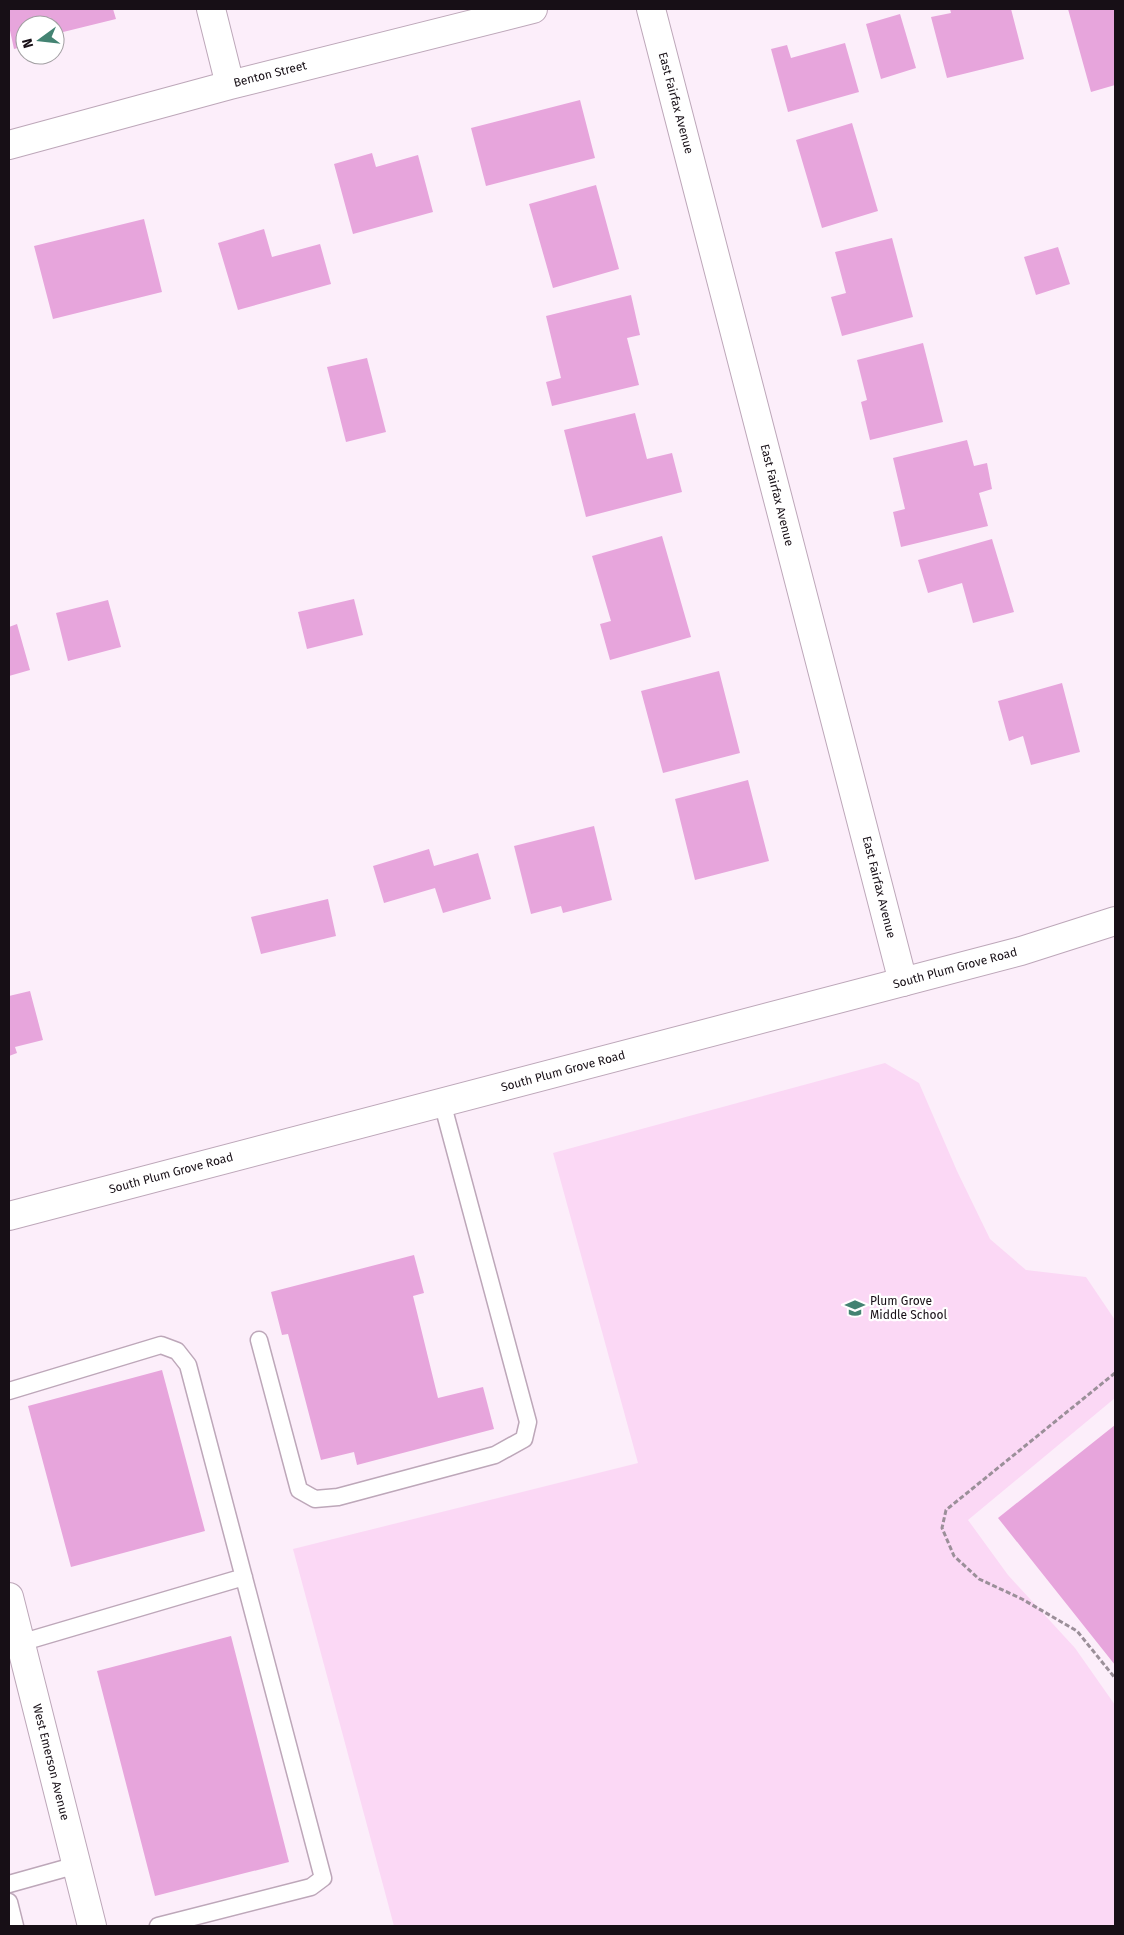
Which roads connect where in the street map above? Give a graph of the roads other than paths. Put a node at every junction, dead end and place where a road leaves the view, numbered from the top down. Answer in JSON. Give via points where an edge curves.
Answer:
{"nodes":[{"id":1,"x":211,"y":9,"type":"edge"},
{"id":2,"x":533,"y":9,"type":"edge"},
{"id":3,"x":651,"y":9,"type":"edge"},
{"id":4,"x":230,"y":84,"type":"junction"},
{"id":5,"x":9,"y":145,"type":"edge"},
{"id":6,"x":1115,"y":921,"type":"edge"},
{"id":7,"x":903,"y":982,"type":"junction"},
{"id":8,"x":442,"y":1102,"type":"junction"},
{"id":9,"x":9,"y":1216,"type":"edge"},
{"id":10,"x":259,"y":1340,"type":"dead end"},
{"id":11,"x":9,"y":1391,"type":"edge"},
{"id":12,"x":244,"y":1577,"type":"junction"},
{"id":13,"x":9,"y":1597,"type":"edge"},
{"id":14,"x":20,"y":1643,"type":"junction"},
{"id":15,"x":77,"y":1865,"type":"junction"},
{"id":16,"x":9,"y":1884,"type":"edge"},
{"id":17,"x":9,"y":1902,"type":"edge"},
{"id":18,"x":14,"y":1926,"type":"edge"},
{"id":19,"x":92,"y":1926,"type":"edge"},
{"id":20,"x":158,"y":1926,"type":"edge"}],
"edges":[{"from":1,"to":4,"type":"street"},
{"from":2,"to":4,"type":"street","name":"Benton Street"},
{"from":3,"to":7,"type":"street","name":"East Fairfax Avenue"},
{"from":4,"to":5,"type":"street","name":"Benton Street"},
{"from":6,"to":7,"type":"street","name":"South Plum Grove Road","via":[[1024,950]]},
{"from":7,"to":8,"type":"street","name":"South Plum Grove Road"},
{"from":8,"to":9,"type":"street","name":"South Plum Grove Road"},
{"from":8,"to":10,"type":"lane","via":[[528,1422],[524,1439],[495,1455],[338,1497],[315,1499],[299,1490]]},
{"from":11,"to":12,"type":"lane","via":[[161,1345],[177,1351],[188,1365]]},
{"from":12,"to":14,"type":"lane"},
{"from":12,"to":20,"type":"lane","via":[[323,1878],[311,1886]]},
{"from":13,"to":14,"type":"street","name":"West Emerson Avenue"},
{"from":14,"to":15,"type":"street","name":"West Emerson Avenue"},
{"from":15,"to":16,"type":"lane"},
{"from":15,"to":19,"type":"street","name":"West Emerson Avenue"},
{"from":17,"to":18,"type":"lane"}]}
